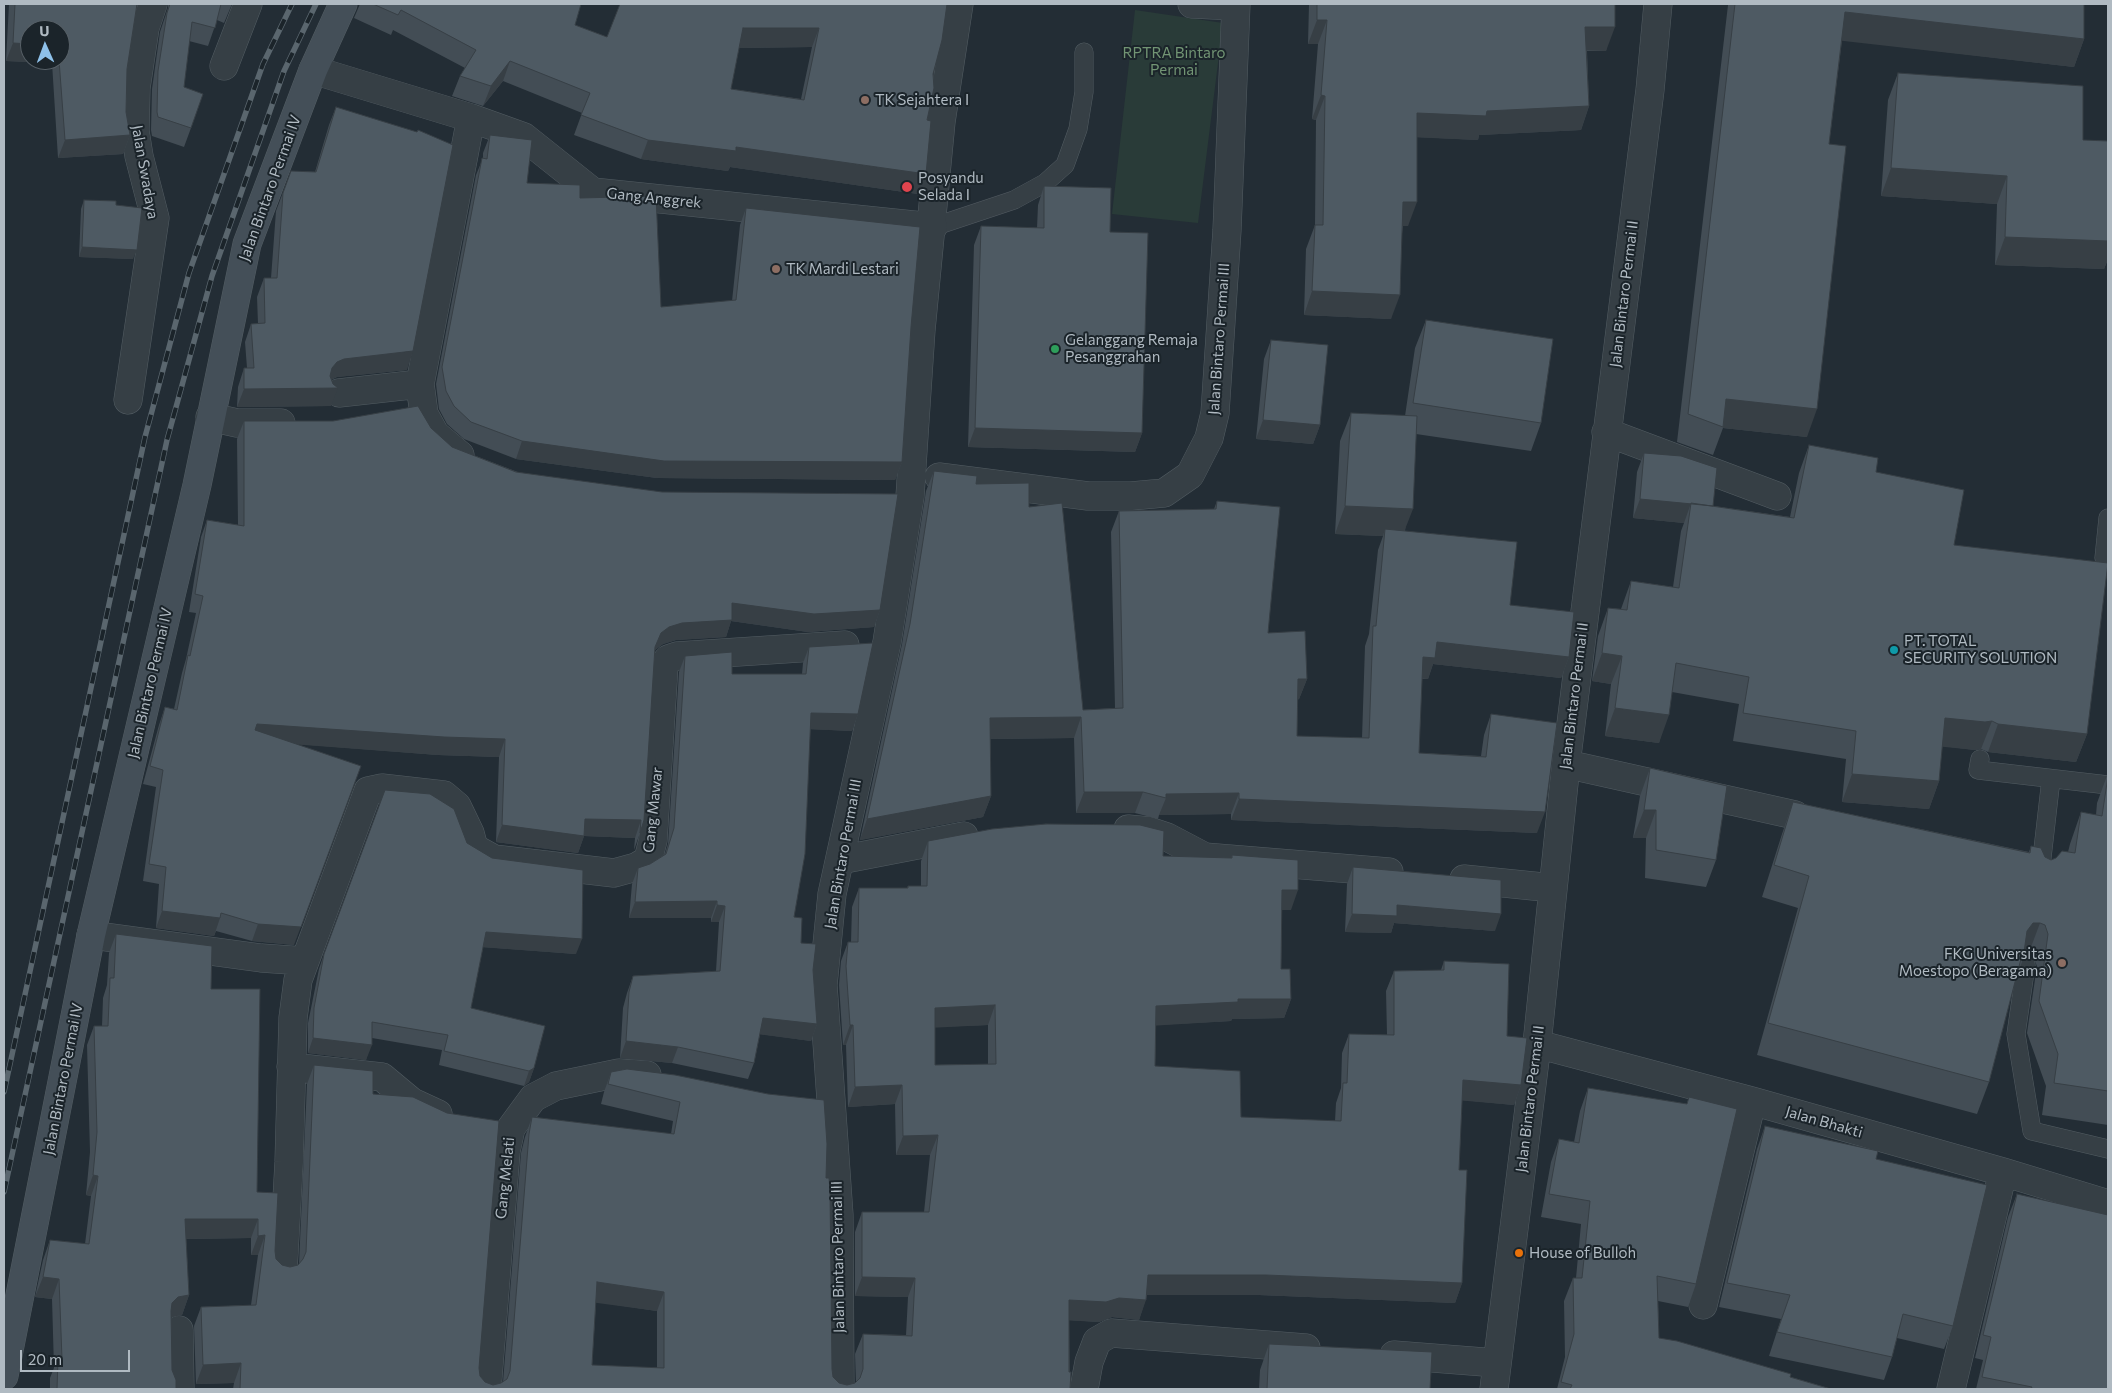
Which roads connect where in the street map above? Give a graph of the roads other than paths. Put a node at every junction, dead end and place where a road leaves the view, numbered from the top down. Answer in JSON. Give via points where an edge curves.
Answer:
{"nodes":[{"id":1,"x":153,"y":4,"type":"edge"},
{"id":2,"x":248,"y":4,"type":"edge"},
{"id":3,"x":343,"y":4,"type":"edge"},
{"id":4,"x":959,"y":4,"type":"edge"},
{"id":5,"x":1192,"y":4,"type":"edge"},
{"id":6,"x":1658,"y":4,"type":"edge"},
{"id":7,"x":1236,"y":5,"type":"edge"},
{"id":8,"x":1084,"y":52,"type":"dead end"},
{"id":9,"x":224,"y":66,"type":"dead end"},
{"id":10,"x":314,"y":70,"type":"junction"},
{"id":11,"x":471,"y":118,"type":"junction"},
{"id":12,"x":933,"y":227,"type":"junction"},
{"id":13,"x":339,"y":393,"type":"dead end"},
{"id":14,"x":421,"y":395,"type":"junction"},
{"id":15,"x":128,"y":400,"type":"dead end"},
{"id":16,"x":375,"y":414,"type":"edge"},
{"id":17,"x":210,"y":418,"type":"junction"},
{"id":18,"x":306,"y":423,"type":"edge"},
{"id":19,"x":1606,"y":432,"type":"junction"},
{"id":20,"x":484,"y":465,"type":"edge"},
{"id":21,"x":911,"y":485,"type":"junction"},
{"id":22,"x":880,"y":496,"type":"edge"},
{"id":23,"x":1777,"y":496,"type":"dead end"},
{"id":24,"x":2108,"y":518,"type":"edge"},
{"id":25,"x":2106,"y":558,"type":"edge"},
{"id":26,"x":2102,"y":576,"type":"edge"},
{"id":27,"x":887,"y":642,"type":"junction"},
{"id":28,"x":1980,"y":759,"type":"dead end"},
{"id":29,"x":1566,"y":764,"type":"junction"},
{"id":30,"x":2051,"y":779,"type":"junction"},
{"id":31,"x":2108,"y":785,"type":"edge"},
{"id":32,"x":1795,"y":815,"type":"edge"},
{"id":33,"x":1106,"y":829,"type":"edge"},
{"id":34,"x":992,"y":832,"type":"edge"},
{"id":35,"x":840,"y":860,"type":"junction"},
{"id":36,"x":1412,"y":873,"type":"edge"},
{"id":37,"x":1440,"y":876,"type":"edge"},
{"id":38,"x":2040,"y":881,"type":"edge"},
{"id":39,"x":1553,"y":888,"type":"junction"},
{"id":40,"x":91,"y":935,"type":"junction"},
{"id":41,"x":304,"y":961,"type":"junction"},
{"id":42,"x":2026,"y":965,"type":"edge"},
{"id":43,"x":1538,"y":1044,"type":"junction"},
{"id":44,"x":291,"y":1067,"type":"junction"},
{"id":45,"x":670,"y":1079,"type":"edge"},
{"id":46,"x":1752,"y":1101,"type":"junction"},
{"id":47,"x":802,"y":1102,"type":"edge"},
{"id":48,"x":831,"y":1105,"type":"junction"},
{"id":49,"x":462,"y":1120,"type":"edge"},
{"id":50,"x":2108,"y":1149,"type":"edge"},
{"id":51,"x":2003,"y":1172,"type":"junction"},
{"id":52,"x":2108,"y":1204,"type":"edge"},
{"id":53,"x":283,"y":1271,"type":"edge"},
{"id":54,"x":1703,"y":1305,"type":"dead end"},
{"id":55,"x":179,"y":1330,"type":"dead end"},
{"id":56,"x":1327,"y":1350,"type":"edge"},
{"id":57,"x":1366,"y":1352,"type":"edge"},
{"id":58,"x":1497,"y":1363,"type":"junction"},
{"id":59,"x":4,"y":1376,"type":"edge"},
{"id":60,"x":180,"y":1389,"type":"edge"},
{"id":61,"x":487,"y":1389,"type":"edge"},
{"id":62,"x":840,"y":1389,"type":"edge"},
{"id":63,"x":1084,"y":1389,"type":"edge"},
{"id":64,"x":1494,"y":1389,"type":"edge"},
{"id":65,"x":1951,"y":1389,"type":"edge"}],
"edges":[{"from":1,"to":15,"type":"street","name":"Jalan Swadaya","via":[[145,28],[136,88],[135,130],[155,218]]},
{"from":2,"to":9,"type":"street"},
{"from":3,"to":10,"type":"street","name":"Jalan Bintaro Permai IV"},
{"from":4,"to":12,"type":"street","name":"Jalan Bintaro Permai III","via":[[941,122]]},
{"from":5,"to":7,"type":"street"},
{"from":6,"to":19,"type":"street","name":"Jalan Bintaro Permai II"},
{"from":7,"to":21,"type":"street","name":"Jalan Bintaro Permai III","via":[[1227,230],[1215,414],[1210,438],[1190,475],[1164,494],[1131,496]]},
{"from":8,"to":12,"type":"lane","via":[[1084,92],[1078,129],[1066,165],[1045,183],[1014,200]]},
{"from":10,"to":11,"type":"street","name":"Gang Anggrek"},
{"from":10,"to":17,"type":"street","name":"Jalan Bintaro Permai IV","via":[[247,244]]},
{"from":11,"to":12,"type":"street","name":"Gang Anggrek","via":[[524,136],[593,192]]},
{"from":11,"to":14,"type":"street"},
{"from":12,"to":21,"type":"street","name":"Jalan Bintaro Permai III"},
{"from":13,"to":14,"type":"street"},
{"from":14,"to":16,"type":"street"},
{"from":14,"to":20,"type":"street","via":[[424,414],[435,434],[456,453]]},
{"from":17,"to":18,"type":"street","via":[[237,423]]},
{"from":17,"to":40,"type":"street","name":"Jalan Bintaro Permai IV"},
{"from":19,"to":23,"type":"street"},
{"from":19,"to":29,"type":"street","name":"Jalan Bintaro Permai II"},
{"from":21,"to":22,"type":"street"},
{"from":21,"to":27,"type":"street","name":"Jalan Bintaro Permai III"},
{"from":24,"to":25,"type":"lane"},
{"from":25,"to":26,"type":"lane"},
{"from":27,"to":35,"type":"street","name":"Jalan Bintaro Permai III"},
{"from":27,"to":41,"type":"street","name":"Gang Mawar","via":[[668,659],[664,666],[653,840],[648,860],[636,867],[614,873],[494,860],[474,848],[456,806],[444,795],[382,788],[368,791]]},
{"from":28,"to":30,"type":"lane","via":[[1978,770]]},
{"from":29,"to":32,"type":"street"},
{"from":29,"to":39,"type":"street","name":"Jalan Bintaro Permai II"},
{"from":30,"to":31,"type":"lane"},
{"from":30,"to":38,"type":"lane"},
{"from":33,"to":36,"type":"street","via":[[1149,831],[1205,857]]},
{"from":34,"to":35,"type":"street"},
{"from":35,"to":48,"type":"street","name":"Jalan Bintaro Permai III","via":[[832,894],[823,985]]},
{"from":37,"to":39,"type":"street"},
{"from":39,"to":43,"type":"street","name":"Jalan Bintaro Permai II"},
{"from":40,"to":41,"type":"street"},
{"from":40,"to":59,"type":"street","name":"Jalan Bintaro Permai IV"},
{"from":41,"to":44,"type":"street","via":[[293,1018]]},
{"from":42,"to":50,"type":"lane","via":[[2016,1034],[2032,1131]]},
{"from":43,"to":46,"type":"street","name":"Jalan Bhakti"},
{"from":43,"to":58,"type":"street","name":"Jalan Bintaro Permai II"},
{"from":44,"to":49,"type":"street","via":[[382,1077],[412,1102],[443,1117]]},
{"from":44,"to":53,"type":"street"},
{"from":45,"to":61,"type":"street","name":"Gang Melati","via":[[619,1073],[556,1086],[533,1098],[501,1126],[506,1151]]},
{"from":46,"to":51,"type":"street","name":"Jalan Bhakti"},
{"from":46,"to":54,"type":"street"},
{"from":47,"to":48,"type":"street"},
{"from":48,"to":62,"type":"street","name":"Jalan Bintaro Permai III","via":[[839,1214]]},
{"from":51,"to":52,"type":"street","name":"Jalan Bhakti"},
{"from":51,"to":65,"type":"street"},
{"from":55,"to":60,"type":"street"},
{"from":56,"to":63,"type":"street","via":[[1111,1333],[1097,1340]]},
{"from":57,"to":58,"type":"street"},
{"from":58,"to":64,"type":"street","name":"Jalan Bintaro Permai II"}]}
